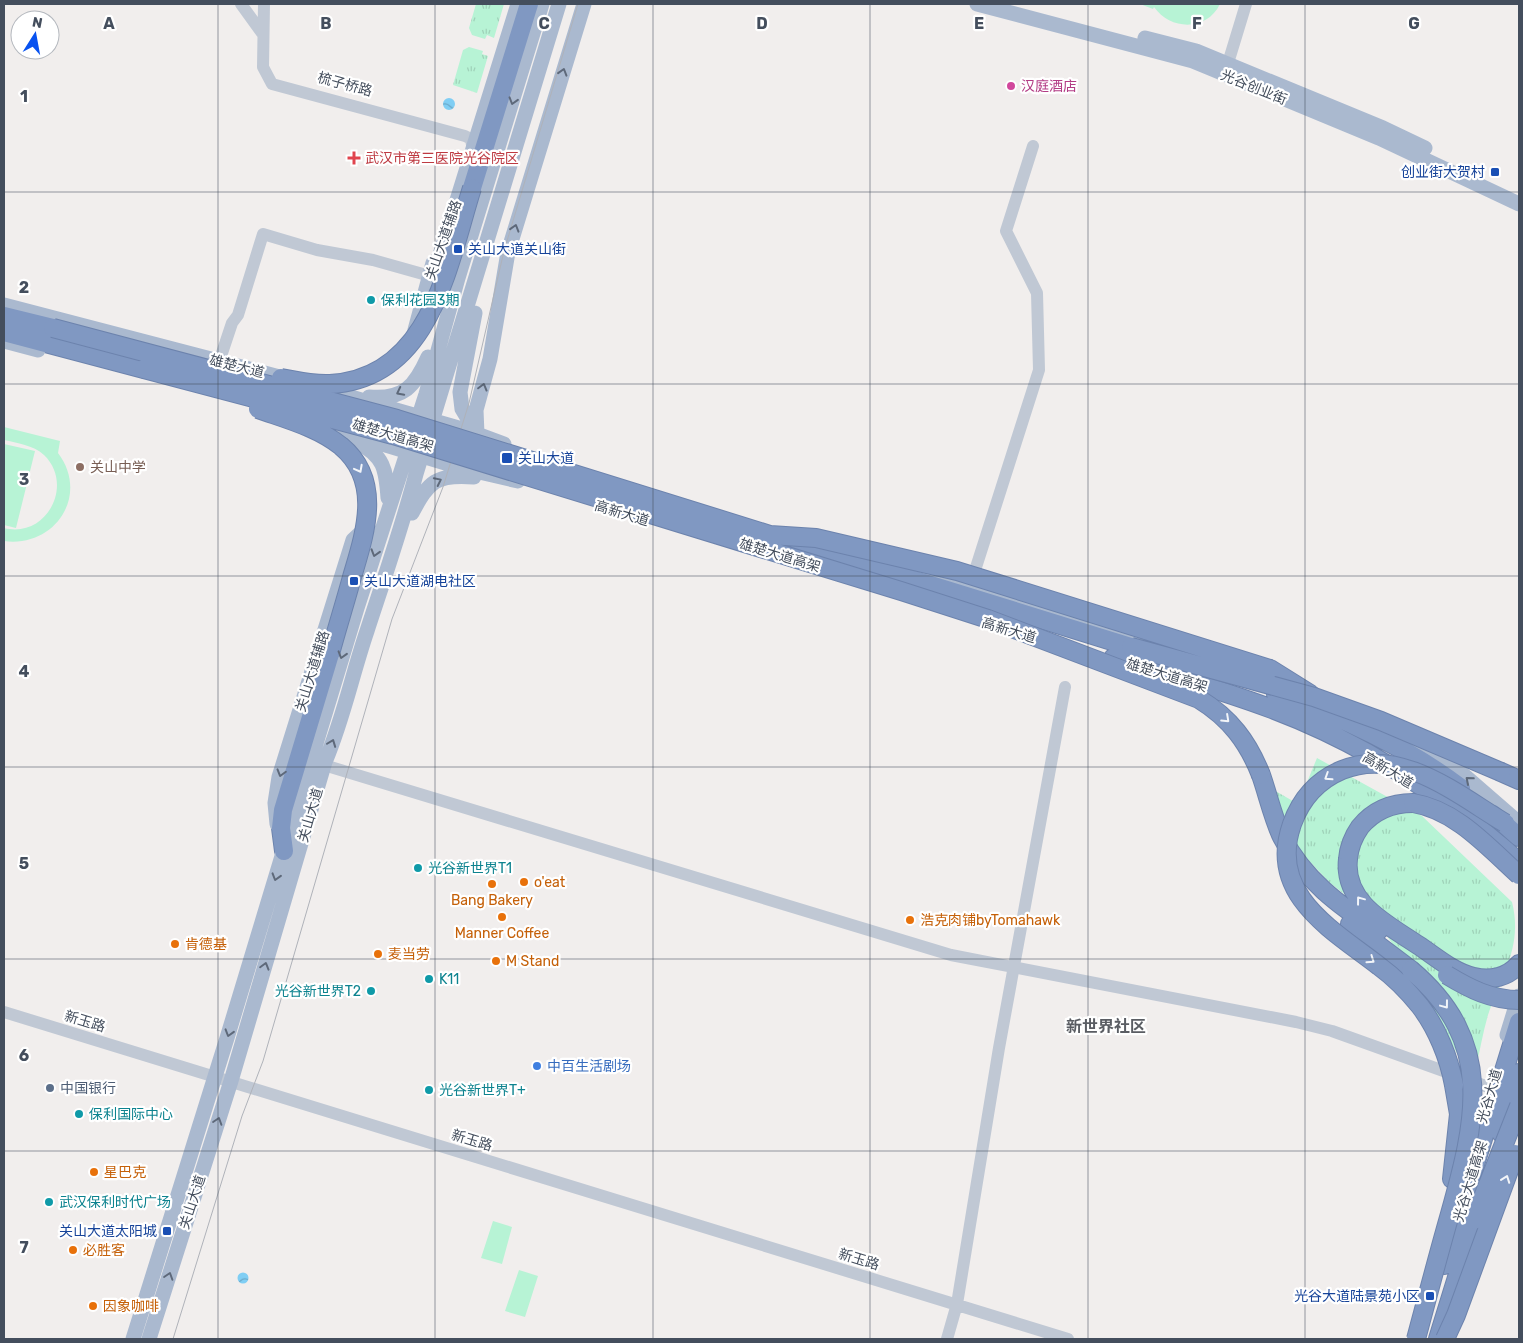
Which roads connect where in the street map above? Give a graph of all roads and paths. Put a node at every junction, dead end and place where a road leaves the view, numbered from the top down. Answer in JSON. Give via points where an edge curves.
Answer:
{"nodes":[{"id":1,"x":241,"y":4,"type":"edge"},
{"id":2,"x":264,"y":4,"type":"edge"},
{"id":3,"x":272,"y":4,"type":"edge"},
{"id":4,"x":518,"y":4,"type":"edge"},
{"id":5,"x":529,"y":4,"type":"edge"},
{"id":6,"x":542,"y":4,"type":"edge"},
{"id":7,"x":559,"y":4,"type":"edge"},
{"id":8,"x":584,"y":4,"type":"edge"},
{"id":9,"x":977,"y":4,"type":"edge"},
{"id":10,"x":1013,"y":4,"type":"edge"},
{"id":11,"x":1246,"y":4,"type":"edge"},
{"id":12,"x":262,"y":33,"type":"junction"},
{"id":13,"x":1226,"y":69,"type":"junction"},
{"id":14,"x":482,"y":124,"type":"junction"},
{"id":15,"x":1033,"y":146,"type":"dead end"},
{"id":16,"x":473,"y":151,"type":"junction"},
{"id":17,"x":1519,"y":193,"type":"edge"},
{"id":18,"x":1519,"y":204,"type":"edge"},
{"id":19,"x":439,"y":258,"type":"junction"},
{"id":20,"x":462,"y":265,"type":"junction"},
{"id":21,"x":478,"y":271,"type":"junction"},
{"id":22,"x":430,"y":276,"type":"junction"},
{"id":23,"x":425,"y":297,"type":"junction"},
{"id":24,"x":4,"y":305,"type":"edge"},
{"id":25,"x":451,"y":308,"type":"junction"},
{"id":26,"x":4,"y":316,"type":"edge"},
{"id":27,"x":53,"y":328,"type":"junction"},
{"id":28,"x":4,"y":332,"type":"edge"},
{"id":29,"x":4,"y":341,"type":"edge"},
{"id":30,"x":219,"y":362,"type":"junction"},
{"id":31,"x":144,"y":369,"type":"junction"},
{"id":32,"x":317,"y":387,"type":"junction"},
{"id":33,"x":348,"y":395,"type":"junction"},
{"id":34,"x":418,"y":417,"type":"junction"},
{"id":35,"x":433,"y":421,"type":"junction"},
{"id":36,"x":340,"y":433,"type":"junction"},
{"id":37,"x":473,"y":433,"type":"junction"},
{"id":38,"x":406,"y":450,"type":"junction"},
{"id":39,"x":422,"y":455,"type":"junction"},
{"id":40,"x":516,"y":481,"type":"junction"},
{"id":41,"x":389,"y":506,"type":"junction"},
{"id":42,"x":400,"y":534,"type":"junction"},
{"id":43,"x":770,"y":535,"type":"junction"},
{"id":44,"x":970,"y":586,"type":"junction"},
{"id":45,"x":988,"y":620,"type":"junction"},
{"id":46,"x":1131,"y":647,"type":"junction"},
{"id":47,"x":1065,"y":686,"type":"dead end"},
{"id":48,"x":1332,"y":707,"type":"junction"},
{"id":49,"x":324,"y":765,"type":"junction"},
{"id":50,"x":1519,"y":778,"type":"edge"},
{"id":51,"x":1512,"y":823,"type":"edge"},
{"id":52,"x":1282,"y":836,"type":"junction"},
{"id":53,"x":1519,"y":837,"type":"edge"},
{"id":54,"x":284,"y":851,"type":"junction"},
{"id":55,"x":1519,"y":862,"type":"edge"},
{"id":56,"x":1519,"y":870,"type":"edge"},
{"id":57,"x":1519,"y":874,"type":"edge"},
{"id":58,"x":1519,"y":964,"type":"edge"},
{"id":59,"x":1015,"y":968,"type":"junction"},
{"id":60,"x":1519,"y":996,"type":"edge"},
{"id":61,"x":1519,"y":1000,"type":"edge"},
{"id":62,"x":4,"y":1012,"type":"edge"},
{"id":63,"x":1519,"y":1022,"type":"edge"},
{"id":64,"x":1519,"y":1073,"type":"edge"},
{"id":65,"x":214,"y":1076,"type":"junction"},
{"id":66,"x":231,"y":1081,"type":"junction"},
{"id":67,"x":1491,"y":1088,"type":"junction"},
{"id":68,"x":1519,"y":1092,"type":"edge"},
{"id":69,"x":1519,"y":1106,"type":"edge"},
{"id":70,"x":1519,"y":1143,"type":"edge"},
{"id":71,"x":1474,"y":1220,"type":"junction"},
{"id":72,"x":957,"y":1304,"type":"junction"},
{"id":73,"x":133,"y":1339,"type":"edge"},
{"id":74,"x":149,"y":1339,"type":"edge"},
{"id":75,"x":947,"y":1339,"type":"edge"},
{"id":76,"x":1068,"y":1339,"type":"edge"},
{"id":77,"x":1411,"y":1339,"type":"edge"},
{"id":78,"x":1416,"y":1339,"type":"edge"},
{"id":79,"x":1420,"y":1339,"type":"edge"},
{"id":80,"x":1438,"y":1339,"type":"edge"},
{"id":81,"x":1446,"y":1339,"type":"edge"}],
"edges":[{"from":1,"to":12,"type":"street"},
{"from":2,"to":12,"type":"street"},
{"from":3,"to":14,"type":"street","name":"梳子桥路","via":[[267,64],[280,82],[468,131],[478,129]]},
{"from":4,"to":14,"type":"main road","name":"关山大道辅路"},
{"from":5,"to":27,"type":"highway","bridge":true,"via":[[439,291],[420,332],[397,358],[366,376],[330,384],[291,380]]},
{"from":6,"to":20,"type":"main road","name":"关山大道","one_way":true},
{"from":7,"to":21,"type":"main road","name":"关山大道"},
{"from":37,"to":8,"type":"main road","one_way":true,"via":[[490,359],[508,252]]},
{"from":9,"to":13,"type":"main road","name":"光谷创业街"},
{"from":10,"to":13,"type":"main road","name":"光谷创业街","via":[[1196,51]]},
{"from":11,"to":13,"type":"street"},
{"from":12,"to":16,"type":"street","via":[[263,67],[272,84],[465,136],[471,139]]},
{"from":13,"to":17,"type":"main road","name":"光谷创业街","via":[[1383,128]]},
{"from":13,"to":18,"type":"main road","name":"光谷创业街"},
{"from":14,"to":16,"type":"main road","name":"关山大道辅路"},
{"from":15,"to":44,"type":"street","via":[[1006,231],[1037,293],[1039,370]]},
{"from":16,"to":19,"type":"main road","name":"关山大道辅路"},
{"from":19,"to":20,"type":"main road"},
{"from":19,"to":22,"type":"main road","name":"关山大道辅路","via":[[433,263]]},
{"from":20,"to":25,"type":"main road","name":"关山大道"},
{"from":21,"to":35,"type":"main road","name":"关山大道"},
{"from":21,"to":37,"type":"main road","via":[[475,314],[460,392],[462,409]]},
{"from":22,"to":23,"type":"main road","name":"关山大道辅路"},
{"from":22,"to":30,"type":"street","via":[[263,234],[238,315],[232,323]]},
{"from":23,"to":25,"type":"main road"},
{"from":23,"to":32,"type":"main road","name":"关山大道辅路","via":[[411,340],[400,359],[390,368],[364,384]]},
{"from":24,"to":30,"type":"main road","name":"雄楚大道"},
{"from":25,"to":33,"type":"main road","one_way":true,"via":[[418,379],[410,387],[385,398]]},
{"from":25,"to":34,"type":"main road","name":"关山大道"},
{"from":26,"to":27,"type":"highway","name":"雄楚大道高架"},
{"from":27,"to":43,"type":"highway","name":"雄楚大道高架","bridge":true,"via":[[396,419]]},
{"from":28,"to":31,"type":"highway","name":"雄楚大道高架"},
{"from":29,"to":36,"type":"main road","via":[[250,403]]},
{"from":30,"to":32,"type":"main road","name":"雄楚大道"},
{"from":31,"to":45,"type":"highway","name":"雄楚大道高架","bridge":true,"via":[[402,438]]},
{"from":31,"to":54,"type":"highway","one_way":true,"bridge":true,"via":[[302,424],[331,439],[353,458],[364,479],[368,512],[365,535],[283,810]]},
{"from":32,"to":33,"type":"main road","name":"雄楚大道"},
{"from":33,"to":34,"type":"main road","name":"雄楚大道"},
{"from":34,"to":35,"type":"main road","name":"雄楚大道"},
{"from":34,"to":38,"type":"main road","name":"关山大道"},
{"from":35,"to":37,"type":"main road","name":"雄楚大道"},
{"from":35,"to":39,"type":"main road","name":"关山大道"},
{"from":36,"to":38,"type":"main road"},
{"from":36,"to":41,"type":"main road","via":[[372,450],[380,460],[387,481]]},
{"from":37,"to":44,"type":"main road","name":"高新大道","via":[[617,483]]},
{"from":38,"to":39,"type":"main road"},
{"from":38,"to":41,"type":"main road","name":"关山大道"},
{"from":39,"to":40,"type":"main road","name":"高新大道"},
{"from":39,"to":42,"type":"main road","name":"关山大道"},
{"from":42,"to":40,"type":"main road","one_way":true,"via":[[424,491],[434,482],[452,476]]},
{"from":40,"to":56,"type":"main road","name":"高新大道","via":[[1270,712],[1356,751],[1420,789],[1455,814]]},
{"from":41,"to":54,"type":"main road","name":"关山大道","one_way":true},
{"from":41,"to":54,"type":"main road","name":"关山大道辅路","one_way":true,"via":[[353,540],[279,777],[276,816]]},
{"from":49,"to":42,"type":"main road","name":"关山大道","one_way":true},
{"from":43,"to":46,"type":"highway","name":"雄楚大道高架","bridge":true},
{"from":43,"to":48,"type":"highway","bridge":true,"via":[[816,538],[957,571],[1270,669]]},
{"from":44,"to":48,"type":"main road","name":"高新大道","via":[[1266,680]]},
{"from":45,"to":52,"type":"highway","one_way":true,"bridge":true,"via":[[1210,706],[1230,722],[1249,748]]},
{"from":45,"to":55,"type":"highway","name":"雄楚大道高架","bridge":true,"via":[[1272,709],[1357,746],[1461,812]]},
{"from":46,"to":50,"type":"highway","bridge":true,"via":[[1323,700]]},
{"from":46,"to":51,"type":"highway","name":"雄楚大道高架","bridge":true,"via":[[1329,714],[1436,770]]},
{"from":47,"to":59,"type":"street"},
{"from":51,"to":48,"type":"main road","name":"高新大道","one_way":true,"via":[[1450,763],[1399,736]]},
{"from":49,"to":59,"type":"street","via":[[901,941]]},
{"from":66,"to":49,"type":"main road","name":"关山大道","one_way":true},
{"from":51,"to":53,"type":"highway","name":"雄楚大道高架"},
{"from":51,"to":77,"type":"highway","one_way":true,"bridge":true,"via":[[1408,769],[1392,764],[1360,764],[1334,773],[1311,791],[1295,816],[1288,844],[1290,872],[1301,900],[1332,932],[1390,975],[1420,1007],[1442,1045],[1452,1073],[1459,1114],[1456,1156],[1448,1202]]},
{"from":52,"to":61,"type":"highway","bridge":true,"via":[[1303,868],[1343,908],[1464,985],[1499,999]]},
{"from":52,"to":78,"type":"highway","one_way":true,"bridge":true,"via":[[1295,865],[1338,915],[1412,970],[1433,990],[1451,1013],[1468,1053],[1473,1092],[1469,1137]]},
{"from":54,"to":65,"type":"main road","name":"关山大道","one_way":true},
{"from":58,"to":57,"type":"highway","one_way":true,"bridge":true,"via":[[1502,976],[1490,979],[1456,970],[1372,914],[1354,892],[1347,866],[1351,843],[1367,820],[1392,805],[1413,803],[1428,806],[1455,820]]},
{"from":59,"to":67,"type":"street","via":[[1305,1024]]},
{"from":59,"to":72,"type":"street"},
{"from":60,"to":67,"type":"main road","name":"光谷大道"},
{"from":62,"to":65,"type":"street","name":"新玉路"},
{"from":63,"to":79,"type":"highway","name":"光谷大道高架"},
{"from":64,"to":71,"type":"highway","name":"光谷大道高架","bridge":true},
{"from":65,"to":66,"type":"street","name":"新玉路"},
{"from":65,"to":73,"type":"main road","name":"关山大道"},
{"from":66,"to":72,"type":"street","name":"新玉路"},
{"from":74,"to":66,"type":"main road","name":"关山大道","one_way":true},
{"from":67,"to":78,"type":"main road","name":"光谷大道"},
{"from":68,"to":81,"type":"main road","name":"光谷大道"},
{"from":69,"to":71,"type":"highway","bridge":true},
{"from":81,"to":70,"type":"highway","one_way":true,"bridge":true},
{"from":71,"to":80,"type":"highway","name":"光谷大道高架"},
{"from":72,"to":75,"type":"street"},
{"from":72,"to":76,"type":"street","name":"新玉路"}]}
